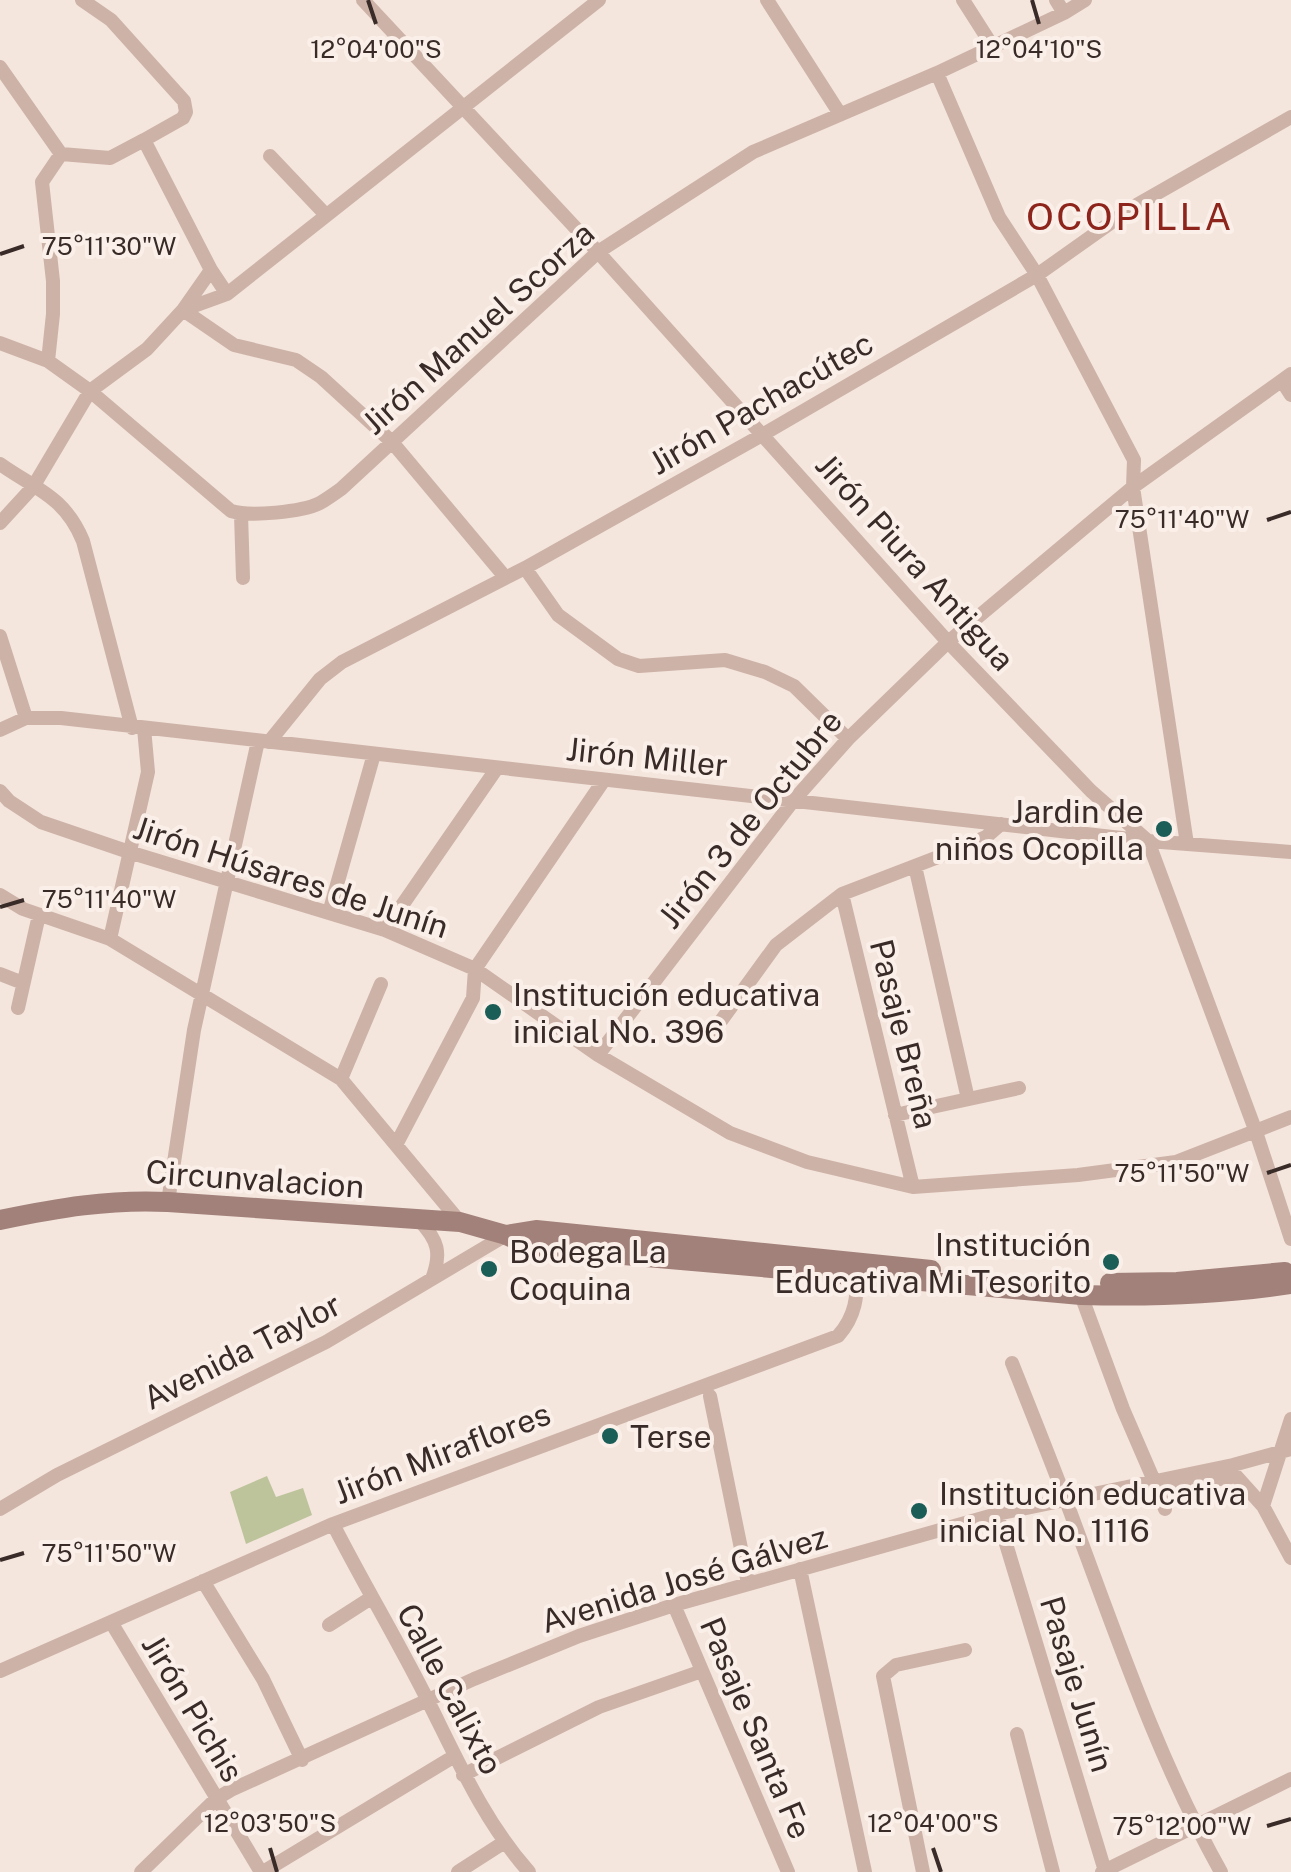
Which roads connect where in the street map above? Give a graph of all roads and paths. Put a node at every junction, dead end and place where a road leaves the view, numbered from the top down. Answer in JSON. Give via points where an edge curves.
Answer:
{"nodes":[{"id":1,"x":82,"y":0,"type":"edge"},
{"id":2,"x":363,"y":0,"type":"edge"},
{"id":3,"x":599,"y":0,"type":"edge"},
{"id":4,"x":768,"y":0,"type":"edge"},
{"id":5,"x":963,"y":0,"type":"edge"},
{"id":6,"x":1085,"y":0,"type":"edge"},
{"id":7,"x":1060,"y":7,"type":"edge"},
{"id":8,"x":993,"y":47,"type":"junction"},
{"id":9,"x":0,"y":67,"type":"edge"},
{"id":10,"x":938,"y":72,"type":"junction"},
{"id":11,"x":464,"y":106,"type":"junction"},
{"id":12,"x":840,"y":114,"type":"junction"},
{"id":13,"x":1291,"y":117,"type":"edge"},
{"id":14,"x":144,"y":140,"type":"junction"},
{"id":15,"x":60,"y":154,"type":"junction"},
{"id":16,"x":270,"y":156,"type":"dead end"},
{"id":17,"x":326,"y":214,"type":"junction"},
{"id":18,"x":598,"y":252,"type":"junction"},
{"id":19,"x":210,"y":270,"type":"junction"},
{"id":20,"x":1037,"y":275,"type":"junction"},
{"id":21,"x":227,"y":294,"type":"junction"},
{"id":22,"x":183,"y":310,"type":"junction"},
{"id":23,"x":0,"y":343,"type":"edge"},
{"id":24,"x":48,"y":361,"type":"junction"},
{"id":25,"x":1288,"y":384,"type":"edge"},
{"id":26,"x":90,"y":391,"type":"junction"},
{"id":27,"x":762,"y":435,"type":"junction"},
{"id":28,"x":392,"y":442,"type":"junction"},
{"id":29,"x":0,"y":464,"type":"edge"},
{"id":30,"x":33,"y":487,"type":"junction"},
{"id":31,"x":1134,"y":487,"type":"junction"},
{"id":32,"x":241,"y":514,"type":"junction"},
{"id":33,"x":0,"y":523,"type":"edge"},
{"id":34,"x":525,"y":568,"type":"junction"},
{"id":35,"x":505,"y":577,"type":"junction"},
{"id":36,"x":242,"y":578,"type":"dead end"},
{"id":37,"x":0,"y":636,"type":"edge"},
{"id":38,"x":948,"y":642,"type":"junction"},
{"id":39,"x":26,"y":718,"type":"junction"},
{"id":40,"x":138,"y":728,"type":"junction"},
{"id":41,"x":0,"y":730,"type":"edge"},
{"id":42,"x":848,"y":739,"type":"junction"},
{"id":43,"x":263,"y":742,"type":"junction"},
{"id":44,"x":374,"y":754,"type":"junction"},
{"id":45,"x":497,"y":768,"type":"junction"},
{"id":46,"x":604,"y":780,"type":"junction"},
{"id":47,"x":0,"y":791,"type":"edge"},
{"id":48,"x":794,"y":801,"type":"junction"},
{"id":49,"x":1002,"y":824,"type":"junction"},
{"id":50,"x":1148,"y":841,"type":"junction"},
{"id":51,"x":1188,"y":844,"type":"junction"},
{"id":52,"x":1291,"y":852,"type":"edge"},
{"id":53,"x":132,"y":853,"type":"junction"},
{"id":54,"x":914,"y":866,"type":"junction"},
{"id":55,"x":228,"y":883,"type":"junction"},
{"id":56,"x":0,"y":894,"type":"edge"},
{"id":57,"x":842,"y":894,"type":"junction"},
{"id":58,"x":329,"y":913,"type":"junction"},
{"id":59,"x":39,"y":915,"type":"junction"},
{"id":60,"x":385,"y":930,"type":"junction"},
{"id":61,"x":110,"y":939,"type":"junction"},
{"id":62,"x":475,"y":969,"type":"junction"},
{"id":63,"x":0,"y":974,"type":"edge"},
{"id":64,"x":24,"y":984,"type":"junction"},
{"id":65,"x":381,"y":984,"type":"dead end"},
{"id":66,"x":201,"y":996,"type":"junction"},
{"id":67,"x":18,"y":1008,"type":"dead end"},
{"id":68,"x":710,"y":1036,"type":"dead end"},
{"id":69,"x":598,"y":1055,"type":"junction"},
{"id":70,"x":341,"y":1078,"type":"junction"},
{"id":71,"x":1019,"y":1088,"type":"dead end"},
{"id":72,"x":968,"y":1099,"type":"junction"},
{"id":73,"x":895,"y":1114,"type":"junction"},
{"id":74,"x":1291,"y":1117,"type":"edge"},
{"id":75,"x":1256,"y":1132,"type":"junction"},
{"id":76,"x":397,"y":1143,"type":"junction"},
{"id":77,"x":913,"y":1187,"type":"junction"},
{"id":78,"x":168,"y":1202,"type":"junction"},
{"id":79,"x":0,"y":1220,"type":"edge"},
{"id":80,"x":419,"y":1220,"type":"junction"},
{"id":81,"x":460,"y":1222,"type":"junction"},
{"id":82,"x":506,"y":1236,"type":"junction"},
{"id":83,"x":1291,"y":1240,"type":"edge"},
{"id":84,"x":858,"y":1270,"type":"junction"},
{"id":85,"x":1291,"y":1272,"type":"edge"},
{"id":86,"x":432,"y":1280,"type":"junction"},
{"id":87,"x":1291,"y":1284,"type":"edge"},
{"id":88,"x":1081,"y":1295,"type":"junction"},
{"id":89,"x":1012,"y":1363,"type":"dead end"},
{"id":90,"x":710,"y":1396,"type":"dead end"},
{"id":91,"x":1291,"y":1419,"type":"edge"},
{"id":92,"x":1286,"y":1451,"type":"edge"},
{"id":93,"x":1156,"y":1485,"type":"junction"},
{"id":94,"x":1066,"y":1499,"type":"junction"},
{"id":95,"x":1264,"y":1506,"type":"junction"},
{"id":96,"x":0,"y":1509,"type":"edge"},
{"id":97,"x":1165,"y":1510,"type":"dead end"},
{"id":98,"x":997,"y":1514,"type":"junction"},
{"id":99,"x":333,"y":1524,"type":"junction"},
{"id":100,"x":1291,"y":1558,"type":"edge"},
{"id":101,"x":800,"y":1570,"type":"junction"},
{"id":102,"x":203,"y":1581,"type":"junction"},
{"id":103,"x":748,"y":1584,"type":"junction"},
{"id":104,"x":371,"y":1598,"type":"junction"},
{"id":105,"x":674,"y":1605,"type":"junction"},
{"id":106,"x":110,"y":1622,"type":"junction"},
{"id":107,"x":329,"y":1626,"type":"dead end"},
{"id":108,"x":965,"y":1650,"type":"dead end"},
{"id":109,"x":0,"y":1670,"type":"edge"},
{"id":110,"x":702,"y":1671,"type":"junction"},
{"id":111,"x":427,"y":1700,"type":"junction"},
{"id":112,"x":1017,"y":1734,"type":"dead end"},
{"id":113,"x":453,"y":1756,"type":"junction"},
{"id":114,"x":302,"y":1760,"type":"junction"},
{"id":115,"x":463,"y":1774,"type":"junction"},
{"id":116,"x":1291,"y":1778,"type":"edge"},
{"id":117,"x":216,"y":1799,"type":"junction"},
{"id":118,"x":1196,"y":1827,"type":"junction"},
{"id":119,"x":503,"y":1843,"type":"junction"},
{"id":120,"x":1104,"y":1871,"type":"edge"},
{"id":121,"x":142,"y":1872,"type":"edge"},
{"id":122,"x":262,"y":1872,"type":"edge"},
{"id":123,"x":458,"y":1872,"type":"edge"},
{"id":124,"x":529,"y":1872,"type":"edge"},
{"id":125,"x":788,"y":1872,"type":"edge"},
{"id":126,"x":864,"y":1872,"type":"edge"},
{"id":127,"x":923,"y":1872,"type":"edge"},
{"id":128,"x":1053,"y":1872,"type":"edge"},
{"id":129,"x":1220,"y":1872,"type":"edge"}],
"edges":[{"from":1,"to":14,"type":"street","via":[[111,20],[184,102],[183,118]]},
{"from":2,"to":11,"type":"street","name":"Jirón Piura Antigua"},
{"from":3,"to":11,"type":"street"},
{"from":4,"to":12,"type":"street"},
{"from":5,"to":8,"type":"street"},
{"from":6,"to":7,"type":"street","name":"Jirón Manuel Scorza"},
{"from":7,"to":8,"type":"street","name":"Jirón Manuel Scorza"},
{"from":8,"to":10,"type":"street","name":"Jirón Manuel Scorza"},
{"from":9,"to":15,"type":"street"},
{"from":10,"to":12,"type":"street","name":"Jirón Manuel Scorza"},
{"from":10,"to":20,"type":"street","via":[[999,217]]},
{"from":11,"to":17,"type":"street"},
{"from":11,"to":18,"type":"street","name":"Jirón Piura Antigua"},
{"from":12,"to":18,"type":"street","name":"Jirón Manuel Scorza","via":[[753,152]]},
{"from":13,"to":20,"type":"street","name":"Jirón Pachacútec","via":[[1133,208]]},
{"from":14,"to":15,"type":"street","via":[[110,158]]},
{"from":14,"to":19,"type":"street"},
{"from":15,"to":24,"type":"street","via":[[42,182],[53,281]]},
{"from":16,"to":17,"type":"street"},
{"from":17,"to":21,"type":"street"},
{"from":18,"to":27,"type":"street","name":"Jirón Piura Antigua"},
{"from":18,"to":28,"type":"street","name":"Jirón Manuel Scorza"},
{"from":19,"to":21,"type":"street"},
{"from":19,"to":22,"type":"street"},
{"from":20,"to":27,"type":"street","name":"Jirón Pachacútec"},
{"from":20,"to":31,"type":"street","via":[[1134,460]]},
{"from":21,"to":22,"type":"street"},
{"from":22,"to":26,"type":"street","via":[[147,349]]},
{"from":22,"to":28,"type":"street","via":[[234,345],[296,360]]},
{"from":23,"to":24,"type":"street"},
{"from":24,"to":26,"type":"street"},
{"from":25,"to":31,"type":"street","name":"Jirón 3 de Octubre"},
{"from":26,"to":30,"type":"street"},
{"from":26,"to":32,"type":"street","via":[[222,506]]},
{"from":27,"to":34,"type":"street","name":"Jirón Pachacútec"},
{"from":27,"to":38,"type":"street","name":"Jirón Piura Antigua"},
{"from":28,"to":32,"type":"street","name":"Jirón Manuel Scorza","via":[[319,504]]},
{"from":28,"to":35,"type":"street"},
{"from":29,"to":30,"type":"street"},
{"from":30,"to":33,"type":"street"},
{"from":30,"to":40,"type":"street","via":[[66,510],[83,541]]},
{"from":31,"to":38,"type":"street","name":"Jirón 3 de Octubre"},
{"from":31,"to":51,"type":"street"},
{"from":32,"to":36,"type":"street"},
{"from":34,"to":35,"type":"street","name":"Jirón Pachacútec"},
{"from":34,"to":42,"type":"street","via":[[558,616],[618,659],[639,666],[725,660],[765,672],[794,686]]},
{"from":35,"to":43,"type":"street","name":"Jirón Pachacútec","via":[[342,662]]},
{"from":37,"to":39,"type":"street"},
{"from":38,"to":42,"type":"street","name":"Jirón 3 de Octubre"},
{"from":38,"to":50,"type":"street","name":"Jirón Piura Antigua"},
{"from":39,"to":40,"type":"street","name":"Jirón Miller"},
{"from":39,"to":41,"type":"street","name":"Jirón Miller"},
{"from":40,"to":43,"type":"street","name":"Jirón Miller"},
{"from":40,"to":53,"type":"street","via":[[148,772]]},
{"from":42,"to":48,"type":"street","name":"Jirón 3 de Octubre"},
{"from":43,"to":44,"type":"street","name":"Jirón Miller"},
{"from":43,"to":55,"type":"street"},
{"from":44,"to":45,"type":"street","name":"Jirón Miller"},
{"from":44,"to":58,"type":"street"},
{"from":45,"to":46,"type":"street","name":"Jirón Miller"},
{"from":45,"to":60,"type":"street"},
{"from":46,"to":48,"type":"street","name":"Jirón Miller"},
{"from":46,"to":62,"type":"street"},
{"from":47,"to":53,"type":"street","name":"Jirón Húsares de Junín","via":[[42,822]]},
{"from":48,"to":49,"type":"street","name":"Jirón Miller"},
{"from":48,"to":69,"type":"street","name":"Jirón 3 de Octubre"},
{"from":49,"to":50,"type":"street","name":"Jirón Miller"},
{"from":49,"to":54,"type":"street"},
{"from":50,"to":51,"type":"street","name":"Jirón Miller"},
{"from":50,"to":75,"type":"street","name":"Jirón Piura Antigua"},
{"from":51,"to":52,"type":"street","name":"Jirón Miller"},
{"from":53,"to":55,"type":"street","name":"Jirón Húsares de Junín"},
{"from":53,"to":61,"type":"street"},
{"from":54,"to":57,"type":"street"},
{"from":54,"to":72,"type":"street"},
{"from":55,"to":58,"type":"street","name":"Jirón Húsares de Junín"},
{"from":55,"to":66,"type":"street"},
{"from":56,"to":59,"type":"street"},
{"from":57,"to":68,"type":"street","via":[[776,944]]},
{"from":57,"to":73,"type":"street","name":"Pasaje Breña"},
{"from":58,"to":60,"type":"street","name":"Jirón Húsares de Junín"},
{"from":59,"to":61,"type":"street"},
{"from":59,"to":64,"type":"street"},
{"from":60,"to":62,"type":"street","name":"Jirón Húsares de Junín"},
{"from":61,"to":66,"type":"street"},
{"from":62,"to":69,"type":"street","name":"Jirón Húsares de Junín"},
{"from":62,"to":76,"type":"street","via":[[473,998]]},
{"from":63,"to":64,"type":"street"},
{"from":64,"to":67,"type":"street"},
{"from":65,"to":70,"type":"street"},
{"from":66,"to":70,"type":"street"},
{"from":66,"to":78,"type":"street"},
{"from":69,"to":77,"type":"street","name":"Jirón Húsares de Junín","via":[[730,1133],[807,1162]]},
{"from":70,"to":76,"type":"street"},
{"from":71,"to":72,"type":"street"},
{"from":72,"to":73,"type":"street"},
{"from":73,"to":77,"type":"street","name":"Pasaje Breña"},
{"from":74,"to":75,"type":"street","name":"Jirón Húsares de Junín"},
{"from":75,"to":77,"type":"street","name":"Jirón Húsares de Junín","via":[[1176,1162]]},
{"from":75,"to":83,"type":"street","name":"Jirón Piura Antigua"},
{"from":76,"to":81,"type":"street"},
{"from":78,"to":79,"type":"street","name":"Circunvalacion","via":[[105,1201]]},
{"from":78,"to":80,"type":"street","name":"Circunvalacion"},
{"from":80,"to":81,"type":"street","name":"Circunvalacion"},
{"from":80,"to":86,"type":"street","via":[[439,1248]]},
{"from":81,"to":82,"type":"street","name":"Circunvalacion"},
{"from":82,"to":84,"type":"street","name":"Circunvalacion","via":[[532,1248]]},
{"from":82,"to":86,"type":"street","name":"Avenida Taylor"},
{"from":84,"to":85,"type":"street","name":"Circunvalacion","via":[[1077,1284]]},
{"from":84,"to":88,"type":"street","name":"Circunvalacion"},
{"from":84,"to":99,"type":"street","name":"Jirón Miraflores","via":[[857,1300],[838,1336]]},
{"from":86,"to":96,"type":"street","name":"Avenida Taylor","via":[[326,1342]]},
{"from":87,"to":88,"type":"street","name":"Circunvalacion","via":[[1155,1297]]},
{"from":88,"to":93,"type":"street"},
{"from":89,"to":94,"type":"street"},
{"from":90,"to":103,"type":"street"},
{"from":91,"to":92,"type":"street"},
{"from":92,"to":93,"type":"street","name":"Avenida José Gálvez"},
{"from":92,"to":95,"type":"street"},
{"from":93,"to":94,"type":"street","name":"Avenida José Gálvez"},
{"from":93,"to":95,"type":"street","via":[[1236,1476]]},
{"from":93,"to":97,"type":"street"},
{"from":94,"to":98,"type":"street","name":"Avenida José Gálvez"},
{"from":94,"to":118,"type":"street","via":[[1116,1643]]},
{"from":95,"to":100,"type":"street"},
{"from":98,"to":101,"type":"street","name":"Avenida José Gálvez"},
{"from":98,"to":120,"type":"street","name":"Pasaje Junín"},
{"from":99,"to":102,"type":"street","name":"Jirón Miraflores"},
{"from":99,"to":104,"type":"street","name":"Calle Calixto"},
{"from":101,"to":103,"type":"street","name":"Avenida José Gálvez"},
{"from":101,"to":126,"type":"street"},
{"from":102,"to":106,"type":"street","name":"Jirón Miraflores"},
{"from":102,"to":114,"type":"street"},
{"from":103,"to":105,"type":"street","name":"Avenida José Gálvez"},
{"from":104,"to":107,"type":"street"},
{"from":104,"to":111,"type":"street","name":"Calle Calixto"},
{"from":105,"to":110,"type":"street","name":"Pasaje Santa Fe"},
{"from":105,"to":111,"type":"street","name":"Avenida José Gálvez","via":[[579,1636]]},
{"from":106,"to":109,"type":"street","name":"Jirón Miraflores"},
{"from":106,"to":117,"type":"street","name":"Jirón Pichis"},
{"from":108,"to":127,"type":"street","via":[[896,1665],[884,1676]]},
{"from":110,"to":115,"type":"street","via":[[599,1708]]},
{"from":110,"to":125,"type":"street","name":"Pasaje Santa Fe"},
{"from":111,"to":113,"type":"street","name":"Calle Calixto"},
{"from":111,"to":114,"type":"street","name":"Avenida José Gálvez"},
{"from":112,"to":128,"type":"street"},
{"from":113,"to":115,"type":"street","name":"Calle Calixto"},
{"from":113,"to":122,"type":"street"},
{"from":114,"to":117,"type":"street","name":"Avenida José Gálvez"},
{"from":115,"to":119,"type":"street","name":"Calle Calixto"},
{"from":116,"to":118,"type":"street"},
{"from":117,"to":121,"type":"street","name":"Avenida José Gálvez"},
{"from":117,"to":122,"type":"street","name":"Jirón Pichis"},
{"from":118,"to":120,"type":"street"},
{"from":118,"to":129,"type":"street"},
{"from":119,"to":123,"type":"street"},
{"from":119,"to":124,"type":"street","name":"Calle Calixto"}]}
